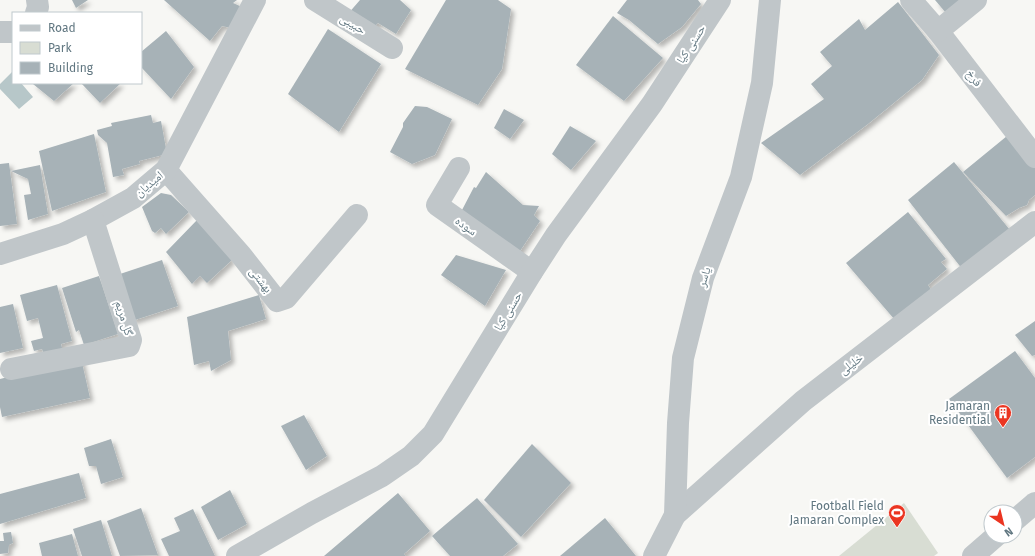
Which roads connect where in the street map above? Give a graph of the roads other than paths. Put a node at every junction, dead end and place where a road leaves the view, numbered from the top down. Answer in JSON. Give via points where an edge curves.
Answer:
{"nodes":[{"id":1,"x":37,"y":0,"type":"edge"},
{"id":2,"x":255,"y":0,"type":"edge"},
{"id":3,"x":315,"y":0,"type":"edge"},
{"id":4,"x":720,"y":0,"type":"edge"},
{"id":5,"x":770,"y":0,"type":"edge"},
{"id":6,"x":911,"y":0,"type":"edge"},
{"id":7,"x":976,"y":0,"type":"edge"},
{"id":8,"x":36,"y":12,"type":"edge"},
{"id":9,"x":938,"y":31,"type":"junction"},
{"id":10,"x":0,"y":32,"type":"edge"},
{"id":11,"x":12,"y":32,"type":"edge"},
{"id":12,"x":392,"y":48,"type":"dead end"},
{"id":13,"x":1035,"y":157,"type":"edge"},
{"id":14,"x":459,"y":168,"type":"dead end"},
{"id":15,"x":166,"y":170,"type":"junction"},
{"id":16,"x":357,"y":215,"type":"dead end"},
{"id":17,"x":93,"y":220,"type":"junction"},
{"id":18,"x":1035,"y":222,"type":"edge"},
{"id":19,"x":0,"y":254,"type":"edge"},
{"id":20,"x":532,"y":272,"type":"junction"},
{"id":21,"x":11,"y":369,"type":"dead end"},
{"id":22,"x":1035,"y":503,"type":"edge"},
{"id":23,"x":1023,"y":513,"type":"edge"},
{"id":24,"x":675,"y":515,"type":"junction"},
{"id":25,"x":987,"y":544,"type":"edge"},
{"id":26,"x":237,"y":556,"type":"edge"},
{"id":27,"x":654,"y":556,"type":"edge"},
{"id":28,"x":973,"y":556,"type":"edge"}],
"edges":[{"from":1,"to":8,"type":"street"},
{"from":2,"to":15,"type":"street","name":"امیدیان"},
{"from":3,"to":12,"type":"street","name":"حبیبی"},
{"from":4,"to":20,"type":"street","name":"حسنی کیا","via":[[652,104],[556,234]]},
{"from":5,"to":24,"type":"street","name":"یاسر","via":[[762,83],[741,176],[702,278],[683,358]]},
{"from":6,"to":9,"type":"street","name":"فرخ"},
{"from":7,"to":9,"type":"street"},
{"from":9,"to":13,"type":"street","name":"فرخ"},
{"from":10,"to":11,"type":"street"},
{"from":14,"to":20,"type":"street","name":"سوده","via":[[437,205]]},
{"from":15,"to":16,"type":"street","name":"بهشتی","via":[[241,255],[277,301],[286,298]]},
{"from":15,"to":17,"type":"street","name":"امیدیان","via":[[133,198]]},
{"from":17,"to":19,"type":"street","name":"امیدیان","via":[[63,234]]},
{"from":17,"to":21,"type":"street","name":"گل مریم","via":[[131,340],[129,346]]},
{"from":18,"to":24,"type":"street","name":"خلیلی","via":[[803,400]]},
{"from":20,"to":26,"type":"street","name":"حسنی کیا","via":[[433,434],[411,456],[382,476]]},
{"from":22,"to":23,"type":"street"},
{"from":24,"to":27,"type":"street","name":"یاسر"},
{"from":25,"to":28,"type":"street"}]}
